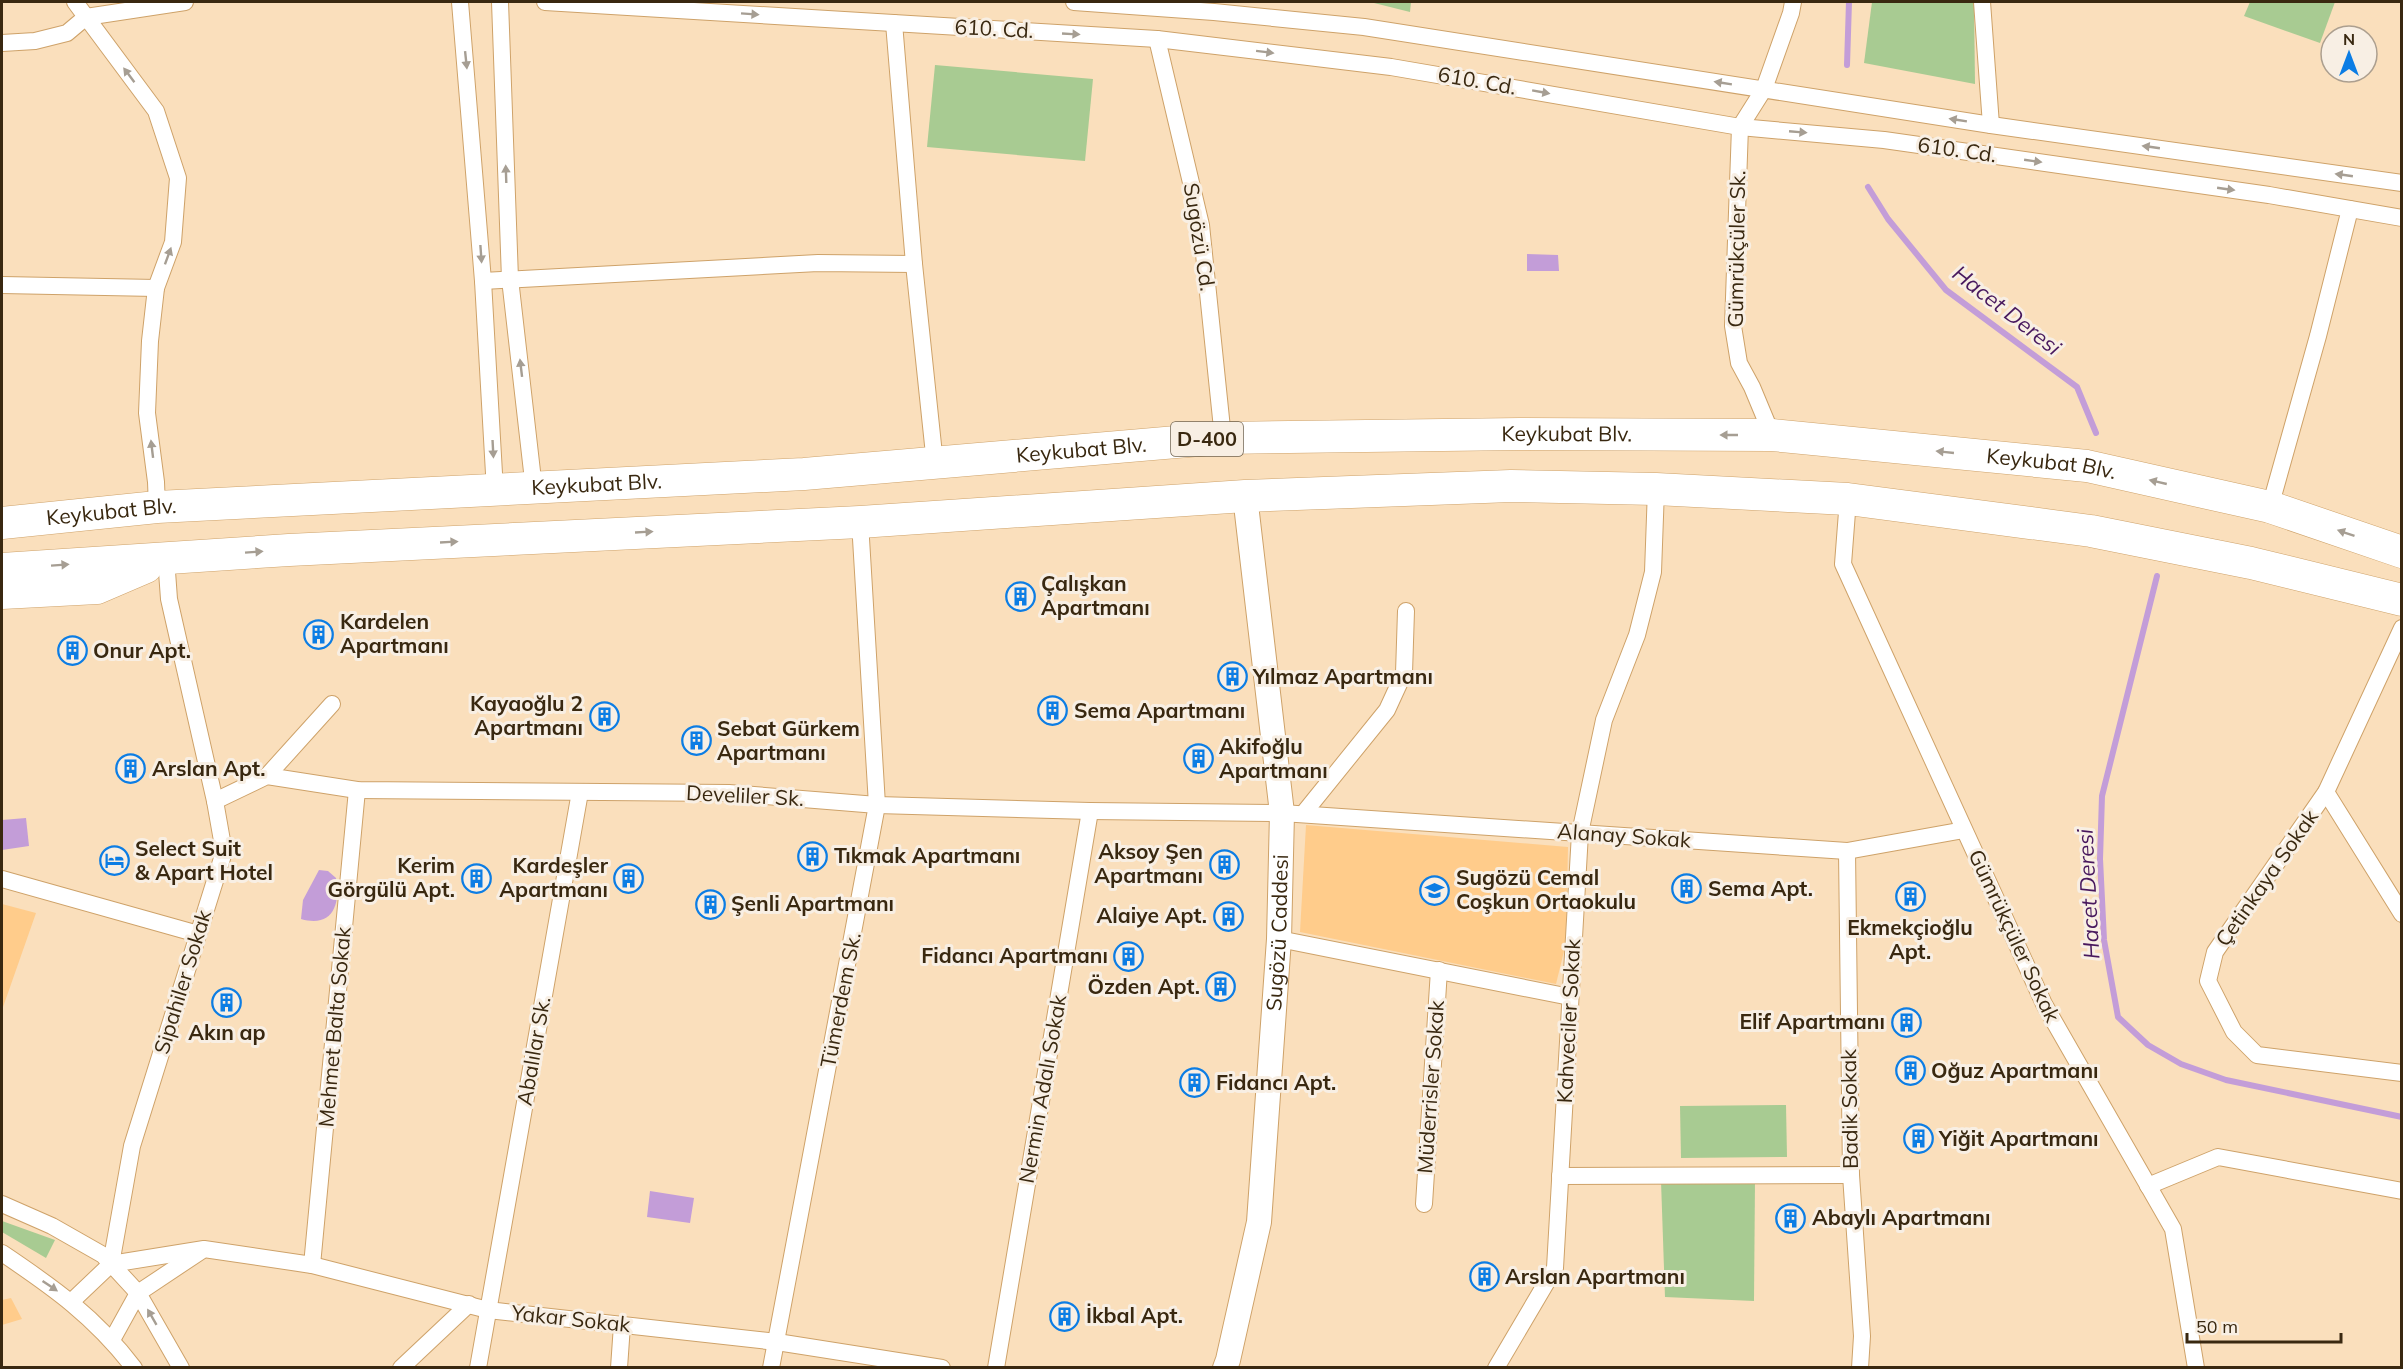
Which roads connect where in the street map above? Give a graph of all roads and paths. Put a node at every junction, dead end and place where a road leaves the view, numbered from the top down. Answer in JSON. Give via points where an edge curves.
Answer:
{"nodes":[{"id":1,"x":75,"y":2,"type":"edge"},
{"id":2,"x":185,"y":2,"type":"edge"},
{"id":3,"x":460,"y":2,"type":"edge"},
{"id":4,"x":500,"y":2,"type":"edge"},
{"id":5,"x":545,"y":2,"type":"edge"},
{"id":6,"x":1074,"y":2,"type":"edge"},
{"id":7,"x":1793,"y":2,"type":"edge"},
{"id":8,"x":1982,"y":2,"type":"edge"},
{"id":9,"x":86,"y":17,"type":"junction"},
{"id":10,"x":894,"y":23,"type":"junction"},
{"id":11,"x":1157,"y":39,"type":"junction"},
{"id":12,"x":2,"y":43,"type":"edge"},
{"id":13,"x":1764,"y":89,"type":"junction"},
{"id":14,"x":1991,"y":125,"type":"junction"},
{"id":15,"x":1740,"y":127,"type":"junction"},
{"id":16,"x":2402,"y":183,"type":"edge"},
{"id":17,"x":2350,"y":209,"type":"junction"},
{"id":18,"x":2402,"y":218,"type":"edge"},
{"id":19,"x":914,"y":264,"type":"junction"},
{"id":20,"x":510,"y":279,"type":"junction"},
{"id":21,"x":483,"y":280,"type":"junction"},
{"id":22,"x":2,"y":285,"type":"edge"},
{"id":23,"x":156,"y":288,"type":"junction"},
{"id":24,"x":1772,"y":435,"type":"junction"},
{"id":25,"x":1223,"y":438,"type":"junction"},
{"id":26,"x":936,"y":464,"type":"junction"},
{"id":27,"x":534,"y":489,"type":"junction"},
{"id":28,"x":1656,"y":489,"type":"junction"},
{"id":29,"x":495,"y":491,"type":"junction"},
{"id":30,"x":1245,"y":496,"type":"junction"},
{"id":31,"x":1848,"y":499,"type":"junction"},
{"id":32,"x":2,"y":506,"type":"edge"},
{"id":33,"x":157,"y":507,"type":"junction"},
{"id":34,"x":2270,"y":507,"type":"junction"},
{"id":35,"x":860,"y":522,"type":"junction"},
{"id":36,"x":2,"y":523,"type":"edge"},
{"id":37,"x":2402,"y":552,"type":"edge"},
{"id":38,"x":166,"y":558,"type":"junction"},
{"id":39,"x":2,"y":569,"type":"edge"},
{"id":40,"x":2,"y":593,"type":"edge"},
{"id":41,"x":2402,"y":600,"type":"edge"},
{"id":42,"x":1406,"y":611,"type":"dead end"},
{"id":43,"x":2402,"y":628,"type":"edge"},
{"id":44,"x":332,"y":704,"type":"dead end"},
{"id":45,"x":267,"y":776,"type":"junction"},
{"id":46,"x":357,"y":790,"type":"junction"},
{"id":47,"x":580,"y":792,"type":"junction"},
{"id":48,"x":2326,"y":792,"type":"junction"},
{"id":49,"x":215,"y":801,"type":"junction"},
{"id":50,"x":877,"y":805,"type":"junction"},
{"id":51,"x":1090,"y":811,"type":"junction"},
{"id":52,"x":1292,"y":814,"type":"junction"},
{"id":53,"x":1964,"y":830,"type":"junction"},
{"id":54,"x":1580,"y":833,"type":"junction"},
{"id":55,"x":1846,"y":850,"type":"junction"},
{"id":56,"x":2,"y":879,"type":"edge"},
{"id":57,"x":2402,"y":914,"type":"edge"},
{"id":58,"x":198,"y":934,"type":"junction"},
{"id":59,"x":1279,"y":939,"type":"junction"},
{"id":60,"x":1439,"y":970,"type":"junction"},
{"id":61,"x":1570,"y":997,"type":"junction"},
{"id":62,"x":2402,"y":1073,"type":"edge"},
{"id":63,"x":1851,"y":1174,"type":"junction"},
{"id":64,"x":1560,"y":1176,"type":"junction"},
{"id":65,"x":2148,"y":1186,"type":"junction"},
{"id":66,"x":2402,"y":1191,"type":"edge"},
{"id":67,"x":2,"y":1204,"type":"edge"},
{"id":68,"x":1424,"y":1204,"type":"dead end"},
{"id":69,"x":204,"y":1249,"type":"junction"},
{"id":70,"x":2,"y":1253,"type":"edge"},
{"id":71,"x":111,"y":1264,"type":"junction"},
{"id":72,"x":312,"y":1265,"type":"junction"},
{"id":73,"x":138,"y":1293,"type":"junction"},
{"id":74,"x":71,"y":1302,"type":"junction"},
{"id":75,"x":469,"y":1304,"type":"junction"},
{"id":76,"x":488,"y":1310,"type":"junction"},
{"id":77,"x":622,"y":1325,"type":"junction"},
{"id":78,"x":112,"y":1340,"type":"junction"},
{"id":79,"x":777,"y":1342,"type":"junction"},
{"id":80,"x":134,"y":1368,"type":"edge"},
{"id":81,"x":181,"y":1368,"type":"edge"},
{"id":82,"x":401,"y":1368,"type":"edge"},
{"id":83,"x":478,"y":1368,"type":"edge"},
{"id":84,"x":619,"y":1368,"type":"edge"},
{"id":85,"x":771,"y":1368,"type":"edge"},
{"id":86,"x":942,"y":1368,"type":"edge"},
{"id":87,"x":996,"y":1368,"type":"edge"},
{"id":88,"x":1225,"y":1368,"type":"edge"},
{"id":89,"x":1496,"y":1368,"type":"edge"},
{"id":90,"x":1860,"y":1368,"type":"edge"},
{"id":91,"x":2196,"y":1368,"type":"edge"}],
"edges":[{"from":1,"to":9,"type":"street"},
{"from":2,"to":9,"type":"street"},
{"from":3,"to":21,"type":"street","one_way":true},
{"from":20,"to":4,"type":"street","one_way":true},
{"from":5,"to":10,"type":"street","name":"610. Cd.","one_way":true},
{"from":13,"to":6,"type":"street","name":"610. Cd.","one_way":true,"via":[[1364,27]]},
{"from":7,"to":13,"type":"street"},
{"from":8,"to":14,"type":"street"},
{"from":9,"to":12,"type":"street","via":[[67,33],[35,41]]},
{"from":23,"to":9,"type":"street","one_way":true,"via":[[173,242],[178,178],[156,111]]},
{"from":10,"to":11,"type":"street","name":"610. Cd.","one_way":true},
{"from":10,"to":19,"type":"street"},
{"from":11,"to":15,"type":"street","name":"610. Cd.","one_way":true,"via":[[1391,67]]},
{"from":11,"to":25,"type":"street","name":"Sugözü Cd.","via":[[1201,225]]},
{"from":14,"to":13,"type":"street","name":"610. Cd.","one_way":true},
{"from":13,"to":15,"type":"street"},
{"from":16,"to":14,"type":"street","name":"610. Cd.","one_way":true},
{"from":15,"to":17,"type":"street","name":"610. Cd.","one_way":true,"via":[[1884,140]]},
{"from":15,"to":24,"type":"street","name":"Gümrükçüler Sk.","via":[[1733,326],[1739,363]]},
{"from":17,"to":18,"type":"street","name":"610. Cd."},
{"from":17,"to":34,"type":"street"},
{"from":19,"to":20,"type":"street","via":[[818,263]]},
{"from":19,"to":26,"type":"street"},
{"from":20,"to":21,"type":"street"},
{"from":27,"to":20,"type":"street","one_way":true},
{"from":21,"to":29,"type":"street","one_way":true},
{"from":22,"to":23,"type":"street"},
{"from":33,"to":23,"type":"street","one_way":true,"via":[[147,413]]},
{"from":24,"to":25,"type":"highway","name":"Keykubat Blv.","number":"D-400","one_way":true},
{"from":34,"to":24,"type":"highway","name":"Keykubat Blv.","number":"D-400","one_way":true,"via":[[2087,466]]},
{"from":25,"to":26,"type":"highway","name":"Keykubat Blv.","number":"D-400"},
{"from":26,"to":27,"type":"highway","name":"Keykubat Blv.","number":"D-400"},
{"from":27,"to":29,"type":"highway","name":"Keykubat Blv.","number":"D-400"},
{"from":28,"to":30,"type":"highway","via":[[1511,486]]},
{"from":28,"to":31,"type":"highway"},
{"from":28,"to":54,"type":"street","name":"Kahveciler Sokak","via":[[1653,572],[1637,635],[1604,720]]},
{"from":29,"to":33,"type":"highway","name":"Keykubat Blv.","number":"D-400"},
{"from":30,"to":35,"type":"highway"},
{"from":30,"to":52,"type":"street","name":"Sugözü Caddesi"},
{"from":31,"to":41,"type":"highway","via":[[2091,531],[2251,563]]},
{"from":31,"to":53,"type":"street","name":"Gümrükçüler Sokak","via":[[1843,564]]},
{"from":32,"to":33,"type":"highway","via":[[92,502]]},
{"from":33,"to":36,"type":"highway","name":"Keykubat Blv.","number":"D-400"},
{"from":37,"to":34,"type":"highway","name":"Keykubat Blv.","number":"D-400","one_way":true},
{"from":38,"to":35,"type":"highway","one_way":true},
{"from":35,"to":50,"type":"street","name":"Tümerdem Sk."},
{"from":39,"to":38,"type":"highway","one_way":true},
{"from":38,"to":40,"type":"highway","via":[[97,588]]},
{"from":38,"to":49,"type":"street","name":"Sipahiler Sokak","via":[[169,599]]},
{"from":42,"to":52,"type":"street","via":[[1404,673],[1387,710]]},
{"from":43,"to":48,"type":"street","name":"Çetinkaya Sokak"},
{"from":44,"to":45,"type":"street"},
{"from":45,"to":46,"type":"street","name":"Develiler Sk."},
{"from":45,"to":49,"type":"street"},
{"from":46,"to":47,"type":"street","name":"Develiler Sk."},
{"from":46,"to":72,"type":"street","name":"Mehmet Balta Sokak"},
{"from":47,"to":50,"type":"street","name":"Develiler Sk.","via":[[729,793]]},
{"from":47,"to":76,"type":"street","name":"Abalılar Sk."},
{"from":48,"to":57,"type":"street","name":"Çetinkaya Sokak"},
{"from":48,"to":62,"type":"street","name":"Çetinkaya Sokak","via":[[2214,952],[2208,981],[2234,1032],[2257,1055]]},
{"from":49,"to":58,"type":"street","name":"Sipahiler Sokak","via":[[224,852]]},
{"from":50,"to":51,"type":"street","name":"Develiler Sk."},
{"from":50,"to":79,"type":"street","name":"Tümerdem Sk."},
{"from":51,"to":52,"type":"street","name":"Develiler Sk."},
{"from":51,"to":87,"type":"street","name":"Nermin Adalı Sokak"},
{"from":52,"to":54,"type":"street","name":"Alanay Sokak"},
{"from":52,"to":59,"type":"street","name":"Sugözü Caddesi"},
{"from":53,"to":55,"type":"street","name":"Alanay Sokak"},
{"from":53,"to":65,"type":"street","name":"Gümrükçüler Sokak","via":[[2044,1004]]},
{"from":54,"to":55,"type":"street","name":"Alanay Sokak"},
{"from":54,"to":61,"type":"street","name":"Kahveciler Sokak"},
{"from":55,"to":63,"type":"street","name":"Badik Sokak"},
{"from":56,"to":58,"type":"street"},
{"from":58,"to":71,"type":"street","name":"Sipahiler Sokak","via":[[132,1146]]},
{"from":59,"to":60,"type":"street","name":"Müderrisler Sokak"},
{"from":59,"to":88,"type":"street","name":"Sugözü Caddesi","via":[[1259,1222]]},
{"from":60,"to":61,"type":"street","name":"Müderrisler Sokak"},
{"from":60,"to":68,"type":"street","name":"Müderrisler Sokak"},
{"from":61,"to":64,"type":"street","name":"Kahveciler Sokak"},
{"from":63,"to":64,"type":"street"},
{"from":63,"to":90,"type":"street","name":"Badik Sokak","via":[[1862,1336]]},
{"from":64,"to":89,"type":"street","name":"Kahveciler Sokak","via":[[1555,1268]]},
{"from":65,"to":66,"type":"street","via":[[2218,1157]]},
{"from":65,"to":91,"type":"street","name":"Gümrükçüler Sokak","via":[[2173,1229]]},
{"from":67,"to":71,"type":"street","via":[[52,1226],[103,1255]]},
{"from":69,"to":71,"type":"street","name":"Yakar Sokak"},
{"from":69,"to":72,"type":"street","name":"Yakar Sokak"},
{"from":69,"to":73,"type":"street"},
{"from":70,"to":74,"type":"street","one_way":true},
{"from":71,"to":73,"type":"street"},
{"from":71,"to":74,"type":"street"},
{"from":72,"to":75,"type":"street","name":"Yakar Sokak"},
{"from":73,"to":78,"type":"street"},
{"from":81,"to":73,"type":"street","one_way":true},
{"from":74,"to":78,"type":"street"},
{"from":75,"to":76,"type":"street","name":"Yakar Sokak"},
{"from":75,"to":82,"type":"street"},
{"from":76,"to":77,"type":"street","name":"Yakar Sokak"},
{"from":76,"to":83,"type":"street","name":"Abalılar Sk."},
{"from":77,"to":79,"type":"street","name":"Yakar Sokak"},
{"from":77,"to":84,"type":"street"},
{"from":78,"to":80,"type":"street"},
{"from":79,"to":85,"type":"street","name":"Tümerdem Sk."},
{"from":79,"to":86,"type":"street","name":"Yakar Sokak"}]}
